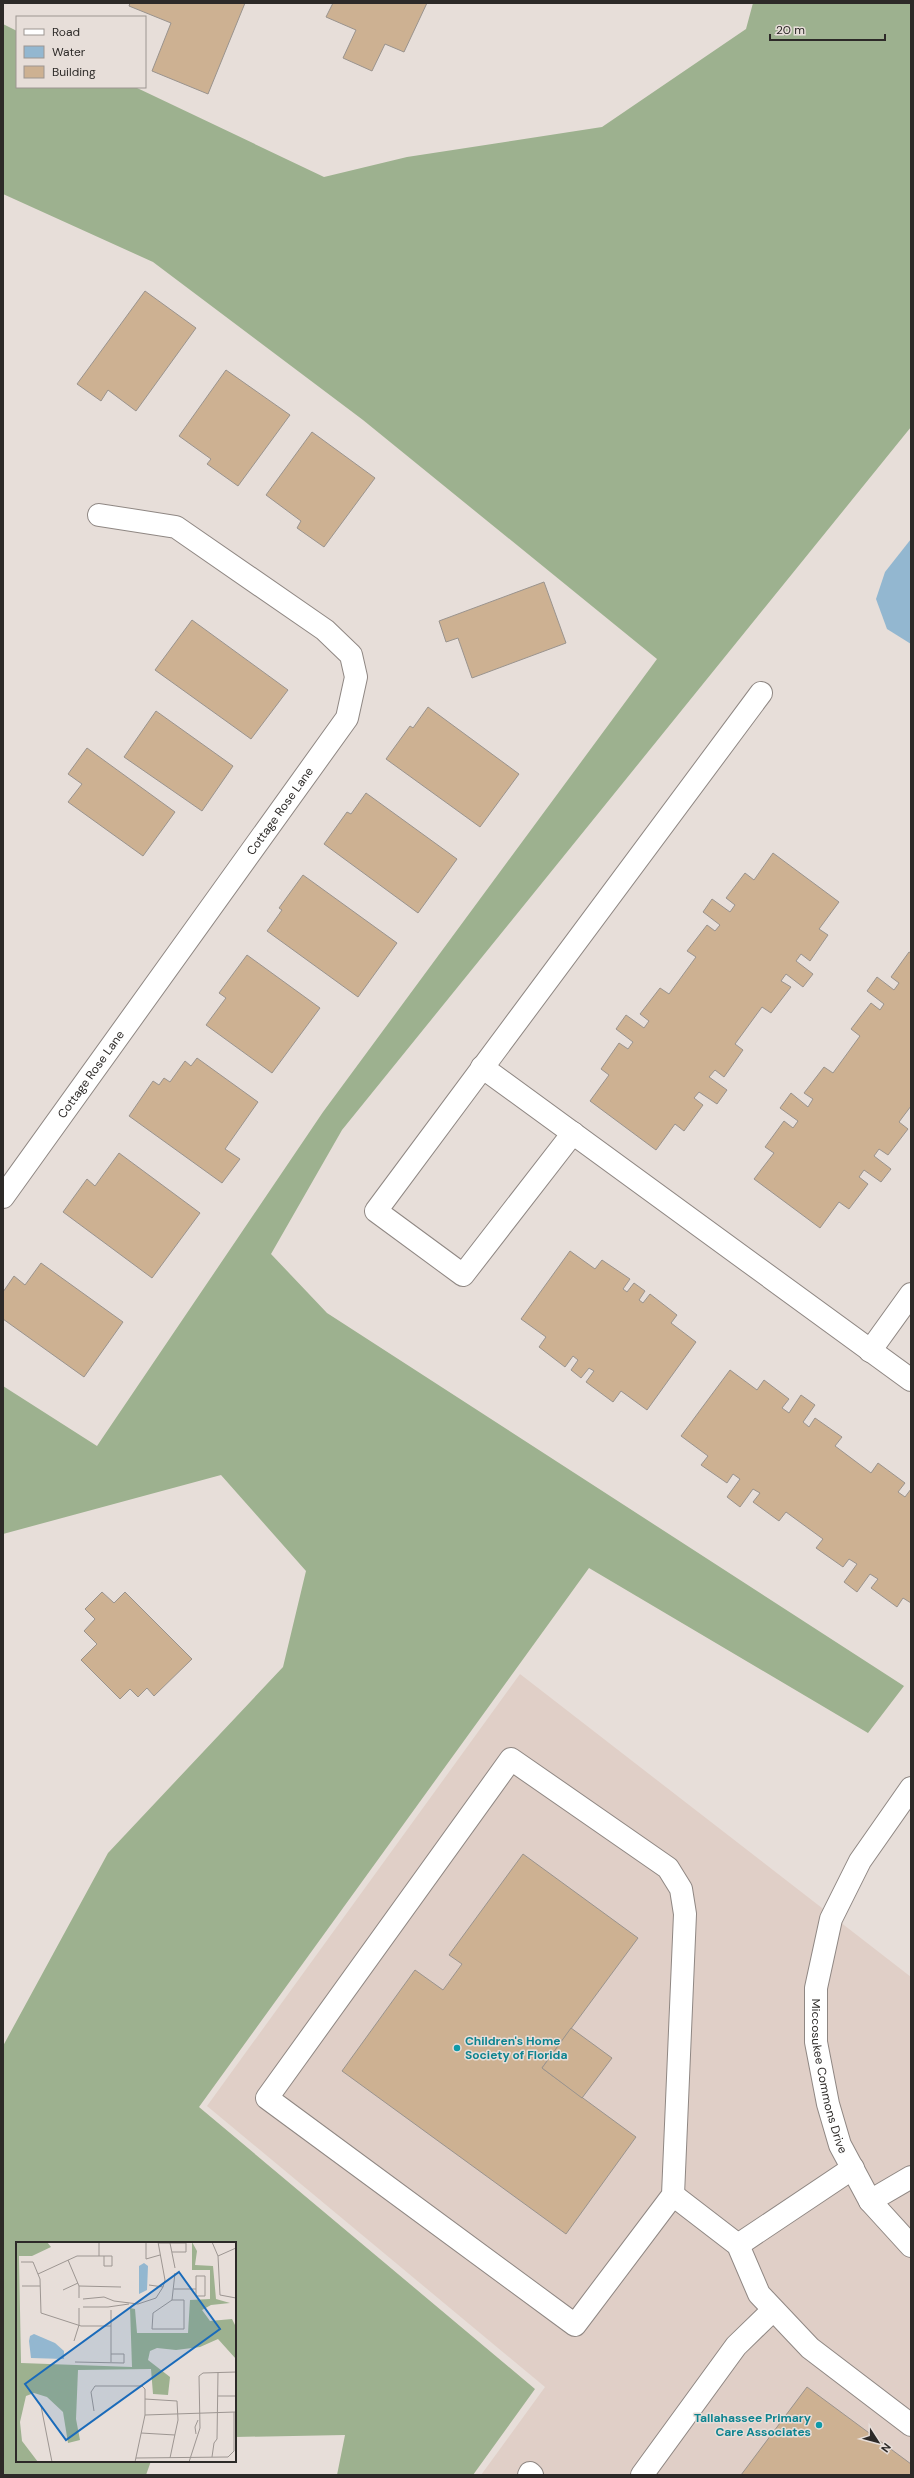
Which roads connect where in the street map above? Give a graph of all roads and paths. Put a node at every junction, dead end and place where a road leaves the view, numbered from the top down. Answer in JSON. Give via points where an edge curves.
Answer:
{"nodes":[{"id":1,"x":99,"y":515,"type":"dead end"},
{"id":2,"x":761,"y":693,"type":"dead end"},
{"id":3,"x":482,"y":1067,"type":"junction"},
{"id":4,"x":573,"y":1133,"type":"junction"},
{"id":5,"x":3,"y":1197,"type":"edge"},
{"id":6,"x":911,"y":1294,"type":"edge"},
{"id":7,"x":870,"y":1351,"type":"junction"},
{"id":8,"x":911,"y":1380,"type":"edge"},
{"id":9,"x":911,"y":1788,"type":"edge"},
{"id":10,"x":853,"y":2168,"type":"junction"},
{"id":11,"x":911,"y":2177,"type":"edge"},
{"id":12,"x":673,"y":2195,"type":"junction"},
{"id":13,"x":870,"y":2201,"type":"junction"},
{"id":14,"x":738,"y":2245,"type":"junction"},
{"id":15,"x":911,"y":2246,"type":"edge"},
{"id":16,"x":773,"y":2310,"type":"junction"},
{"id":17,"x":911,"y":2425,"type":"edge"},
{"id":18,"x":529,"y":2475,"type":"edge"},
{"id":19,"x":532,"y":2475,"type":"edge"},
{"id":20,"x":642,"y":2475,"type":"edge"}],
"edges":[{"from":1,"to":5,"type":"street","name":"Cottage Rose Lane","via":[[176,527],[325,630],[351,655],[356,677],[347,718]]},
{"from":2,"to":3,"type":"street"},
{"from":3,"to":4,"type":"street"},
{"from":3,"to":4,"type":"street","via":[[376,1211],[457,1271],[463,1275]]},
{"from":4,"to":7,"type":"street"},
{"from":6,"to":7,"type":"street"},
{"from":7,"to":8,"type":"street"},
{"from":9,"to":10,"type":"street","name":"Miccosukee Commons Drive","via":[[860,1862],[831,1919],[816,1988],[816,2042],[826,2097],[840,2145]]},
{"from":10,"to":13,"type":"street","name":"Miccosukee Commons Drive"},
{"from":10,"to":14,"type":"street"},
{"from":11,"to":13,"type":"street"},
{"from":12,"to":12,"type":"street","via":[[574,2325],[267,2098],[511,1759],[668,1868],[682,1889],[685,1914]]},
{"from":12,"to":14,"type":"street"},
{"from":13,"to":15,"type":"street","name":"Miccosukee Commons Drive"},
{"from":14,"to":16,"type":"street","via":[[758,2294]]},
{"from":16,"to":17,"type":"street","via":[[810,2348]]},
{"from":16,"to":20,"type":"street","via":[[736,2346]]},
{"from":18,"to":19,"type":"street"}]}
